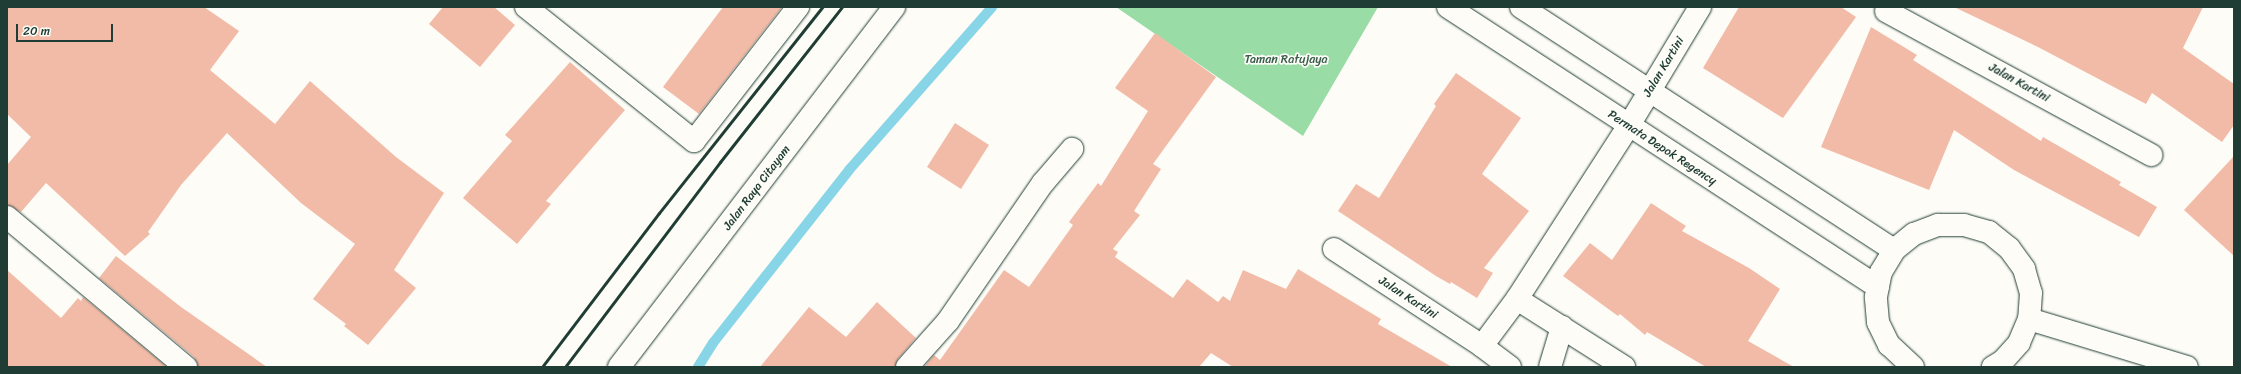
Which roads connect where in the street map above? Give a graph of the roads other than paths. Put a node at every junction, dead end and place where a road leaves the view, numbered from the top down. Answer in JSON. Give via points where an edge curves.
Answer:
{"nodes":[{"id":1,"x":526,"y":7,"type":"edge"},
{"id":2,"x":798,"y":7,"type":"edge"},
{"id":3,"x":894,"y":7,"type":"edge"},
{"id":4,"x":1448,"y":7,"type":"edge"},
{"id":5,"x":1521,"y":7,"type":"edge"},
{"id":6,"x":1700,"y":7,"type":"edge"},
{"id":7,"x":1884,"y":8,"type":"edge"},
{"id":8,"x":1650,"y":92,"type":"junction"},
{"id":9,"x":1628,"y":127,"type":"junction"},
{"id":10,"x":1072,"y":149,"type":"dead end"},
{"id":11,"x":2151,"y":155,"type":"dead end"},
{"id":12,"x":7,"y":217,"type":"edge"},
{"id":13,"x":1334,"y":250,"type":"dead end"},
{"id":14,"x":1894,"y":250,"type":"junction"},
{"id":15,"x":1878,"y":287,"type":"junction"},
{"id":16,"x":1518,"y":299,"type":"junction"},
{"id":17,"x":2029,"y":319,"type":"junction"},
{"id":18,"x":1562,"y":327,"type":"junction"},
{"id":19,"x":1482,"y":346,"type":"junction"},
{"id":20,"x":186,"y":367,"type":"edge"},
{"id":21,"x":619,"y":367,"type":"edge"},
{"id":22,"x":907,"y":367,"type":"edge"},
{"id":23,"x":1510,"y":367,"type":"edge"},
{"id":24,"x":1550,"y":367,"type":"edge"},
{"id":25,"x":1624,"y":367,"type":"edge"},
{"id":26,"x":1913,"y":367,"type":"edge"},
{"id":27,"x":1993,"y":367,"type":"edge"},
{"id":28,"x":2187,"y":367,"type":"edge"}],
"edges":[{"from":1,"to":2,"type":"street","via":[[694,141]]},
{"from":3,"to":21,"type":"street","name":"Jalan Raya Citayam"},
{"from":4,"to":9,"type":"street","name":"Permata Depok Regency"},
{"from":5,"to":8,"type":"street"},
{"from":6,"to":8,"type":"street","name":"Jalan Kartini"},
{"from":7,"to":11,"type":"street","name":"Jalan Kartini"},
{"from":8,"to":9,"type":"street","name":"Jalan Kartini"},
{"from":8,"to":14,"type":"street"},
{"from":9,"to":15,"type":"street","name":"Permata Depok Regency"},
{"from":9,"to":16,"type":"street","name":"Jalan Kartini"},
{"from":10,"to":22,"type":"street","via":[[1043,182],[948,321]]},
{"from":12,"to":20,"type":"street"},
{"from":13,"to":19,"type":"street","name":"Jalan Kartini"},
{"from":14,"to":15,"type":"street","via":[[1881,272]]},
{"from":14,"to":17,"type":"street","via":[[1914,234],[1938,225],[1964,225],[1989,232],[2009,248],[2024,269],[2031,293]]},
{"from":15,"to":26,"type":"street","via":[[1878,322],[1889,345]]},
{"from":16,"to":18,"type":"street"},
{"from":16,"to":19,"type":"street"},
{"from":17,"to":27,"type":"street","via":[[2019,343],[2003,361]]},
{"from":17,"to":28,"type":"street"},
{"from":18,"to":24,"type":"street"},
{"from":18,"to":25,"type":"street"},
{"from":19,"to":23,"type":"street","name":"Jalan Kartini"}]}
